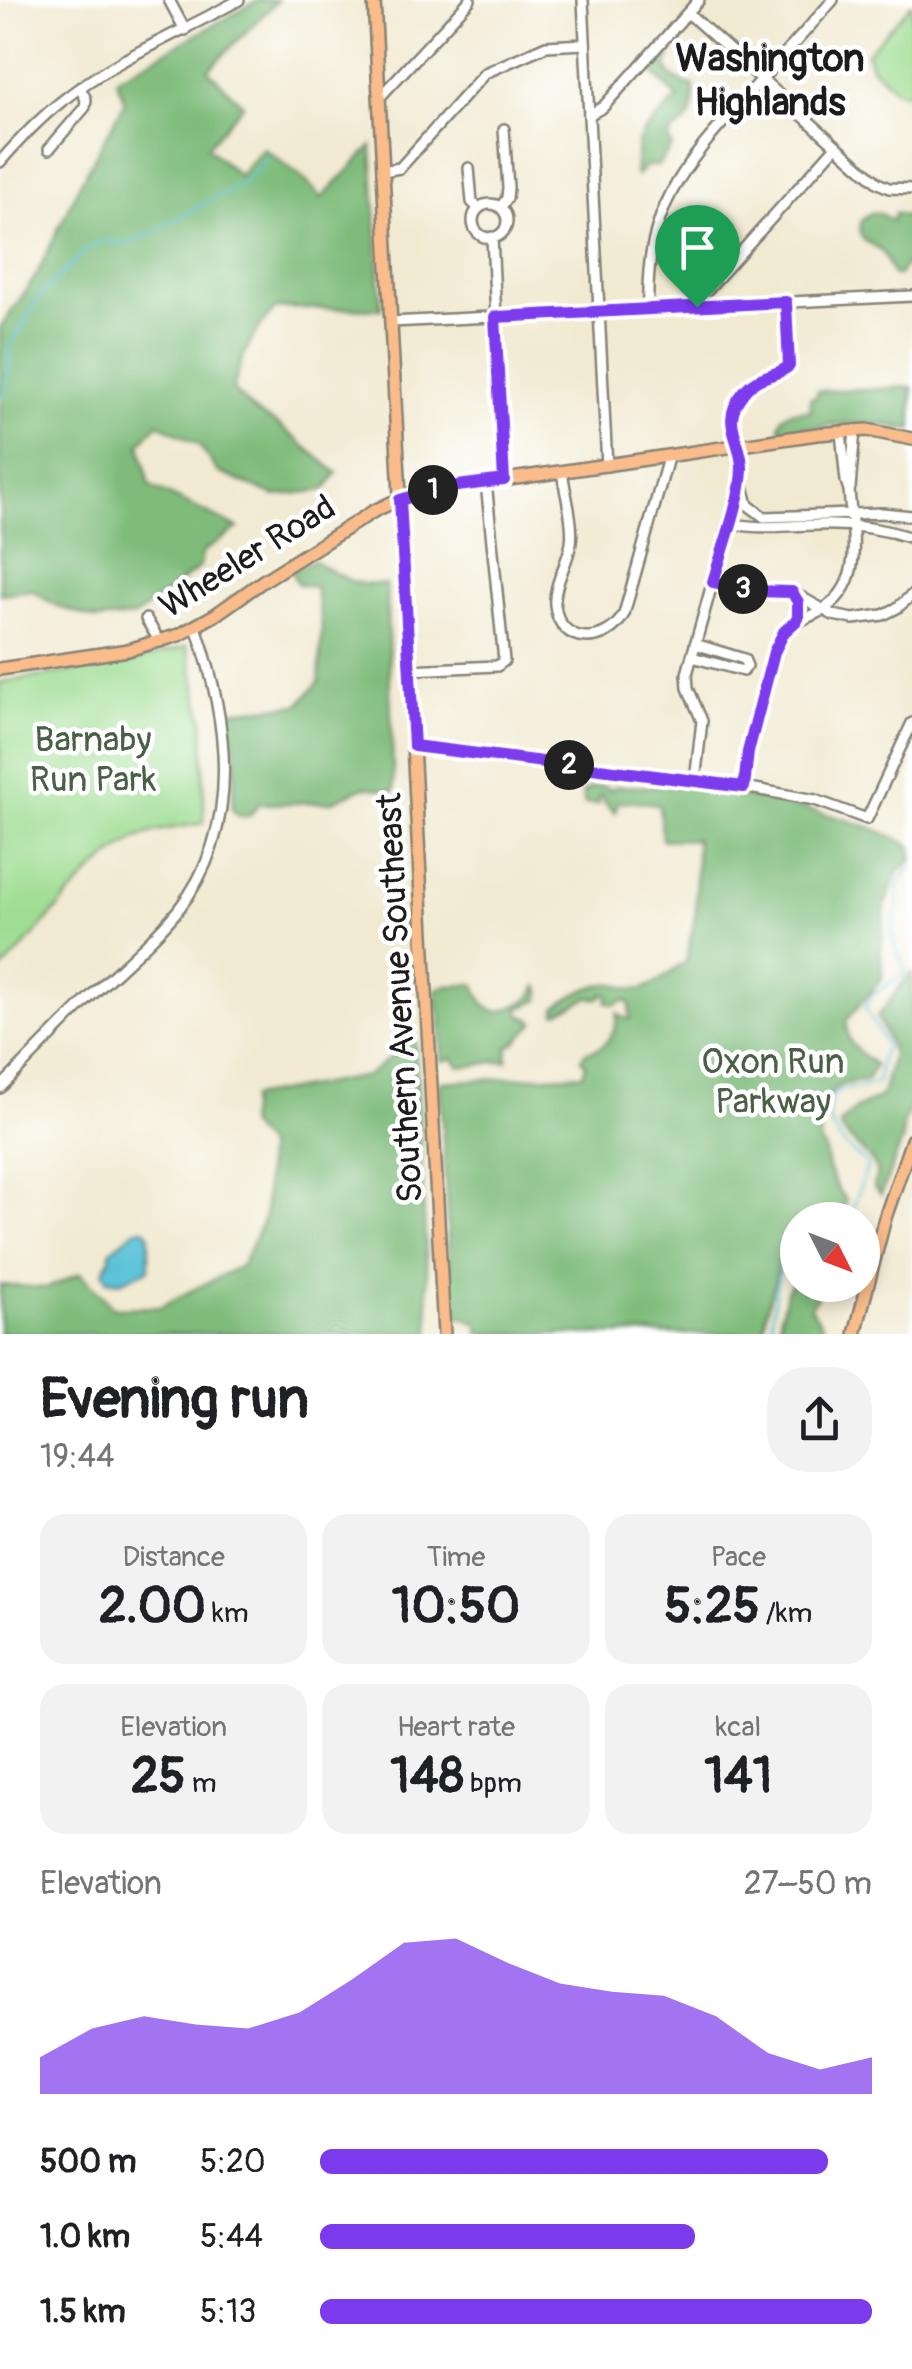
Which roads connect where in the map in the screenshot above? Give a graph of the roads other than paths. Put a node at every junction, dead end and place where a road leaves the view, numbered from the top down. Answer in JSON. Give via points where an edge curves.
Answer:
{"nodes":[{"id":1,"x":170,"y":0,"type":"edge"},
{"id":2,"x":239,"y":0,"type":"edge"},
{"id":3,"x":374,"y":0,"type":"edge"},
{"id":4,"x":470,"y":0,"type":"edge"},
{"id":5,"x":583,"y":0,"type":"edge"},
{"id":6,"x":699,"y":0,"type":"edge"},
{"id":7,"x":833,"y":0,"type":"edge"},
{"id":8,"x":688,"y":12,"type":"junction"},
{"id":9,"x":185,"y":30,"type":"junction"},
{"id":10,"x":585,"y":44,"type":"junction"},
{"id":11,"x":762,"y":79,"type":"junction"},
{"id":12,"x":80,"y":88,"type":"junction"},
{"id":13,"x":379,"y":98,"type":"junction"},
{"id":14,"x":588,"y":116,"type":"junction"},
{"id":15,"x":504,"y":129,"type":"dead end"},
{"id":16,"x":836,"y":146,"type":"junction"},
{"id":17,"x":50,"y":150,"type":"dead end"},
{"id":18,"x":0,"y":162,"type":"edge"},
{"id":19,"x":469,"y":168,"type":"dead end"},
{"id":20,"x":382,"y":170,"type":"junction"},
{"id":21,"x":912,"y":189,"type":"edge"},
{"id":22,"x":501,"y":207,"type":"junction"},
{"id":23,"x":478,"y":208,"type":"junction"},
{"id":24,"x":492,"y":238,"type":"junction"},
{"id":25,"x":912,"y":296,"type":"edge"},
{"id":26,"x":786,"y":302,"type":"junction"},
{"id":27,"x":697,"y":307,"type":"junction"},
{"id":28,"x":648,"y":310,"type":"junction"},
{"id":29,"x":599,"y":312,"type":"junction"},
{"id":30,"x":495,"y":317,"type":"junction"},
{"id":31,"x":392,"y":322,"type":"junction"},
{"id":32,"x":855,"y":430,"type":"junction"},
{"id":33,"x":841,"y":432,"type":"junction"},
{"id":34,"x":912,"y":439,"type":"edge"},
{"id":35,"x":738,"y":447,"type":"junction"},
{"id":36,"x":668,"y":458,"type":"junction"},
{"id":37,"x":607,"y":466,"type":"junction"},
{"id":38,"x":562,"y":472,"type":"junction"},
{"id":39,"x":504,"y":480,"type":"junction"},
{"id":40,"x":742,"y":480,"type":"junction"},
{"id":41,"x":486,"y":482,"type":"junction"},
{"id":42,"x":850,"y":490,"type":"junction"},
{"id":43,"x":400,"y":500,"type":"junction"},
{"id":44,"x":851,"y":513,"type":"junction"},
{"id":45,"x":760,"y":514,"type":"junction"},
{"id":46,"x":912,"y":516,"type":"edge"},
{"id":47,"x":814,"y":520,"type":"junction"},
{"id":48,"x":730,"y":522,"type":"junction"},
{"id":49,"x":852,"y":525,"type":"junction"},
{"id":50,"x":760,"y":528,"type":"junction"},
{"id":51,"x":912,"y":538,"type":"edge"},
{"id":52,"x":713,"y":582,"type":"junction"},
{"id":53,"x":792,"y":592,"type":"junction"},
{"id":54,"x":912,"y":594,"type":"edge"},
{"id":55,"x":823,"y":609,"type":"junction"},
{"id":56,"x":146,"y":619,"type":"dead end"},
{"id":57,"x":798,"y":621,"type":"junction"},
{"id":58,"x":196,"y":627,"type":"junction"},
{"id":59,"x":160,"y":642,"type":"junction"},
{"id":60,"x":696,"y":644,"type":"junction"},
{"id":61,"x":692,"y":656,"type":"junction"},
{"id":62,"x":0,"y":669,"type":"edge"},
{"id":63,"x":410,"y":670,"type":"junction"},
{"id":64,"x":912,"y":723,"type":"edge"},
{"id":65,"x":414,"y":746,"type":"junction"},
{"id":66,"x":695,"y":781,"type":"junction"},
{"id":67,"x":744,"y":787,"type":"junction"},
{"id":68,"x":0,"y":1088,"type":"edge"},
{"id":69,"x":912,"y":1140,"type":"edge"},
{"id":70,"x":444,"y":1334,"type":"edge"},
{"id":71,"x":855,"y":1334,"type":"edge"}],
"edges":[{"from":1,"to":9,"type":"street"},
{"from":2,"to":9,"type":"street"},
{"from":3,"to":13,"type":"main road","name":"Southern Avenue Southeast"},
{"from":4,"to":13,"type":"street"},
{"from":5,"to":10,"type":"street"},
{"from":6,"to":8,"type":"street"},
{"from":7,"to":11,"type":"street"},
{"from":8,"to":11,"type":"street"},
{"from":8,"to":14,"type":"street"},
{"from":9,"to":12,"type":"street"},
{"from":10,"to":14,"type":"street"},
{"from":10,"to":20,"type":"street","via":[[546,46],[484,73],[400,168]]},
{"from":11,"to":16,"type":"street"},
{"from":11,"to":28,"type":"street","via":[[693,156],[669,196],[652,247]]},
{"from":12,"to":17,"type":"street","via":[[85,107]]},
{"from":12,"to":18,"type":"street"},
{"from":13,"to":20,"type":"main road","name":"Southern Avenue Southeast"},
{"from":14,"to":29,"type":"street"},
{"from":15,"to":22,"type":"street","via":[[508,188]]},
{"from":16,"to":21,"type":"street","via":[[881,186]]},
{"from":16,"to":27,"type":"street"},
{"from":19,"to":23,"type":"street"},
{"from":20,"to":31,"type":"main road","name":"Southern Avenue Southeast"},
{"from":22,"to":23,"type":"street"},
{"from":22,"to":24,"type":"street","via":[[507,225]]},
{"from":23,"to":24,"type":"street","via":[[474,227]]},
{"from":24,"to":30,"type":"street"},
{"from":25,"to":26,"type":"street"},
{"from":26,"to":27,"type":"street"},
{"from":26,"to":35,"type":"street","via":[[789,366],[759,378],[740,396],[732,422]]},
{"from":27,"to":28,"type":"street"},
{"from":28,"to":29,"type":"street"},
{"from":29,"to":30,"type":"street"},
{"from":29,"to":37,"type":"street"},
{"from":30,"to":31,"type":"street"},
{"from":30,"to":39,"type":"street"},
{"from":31,"to":43,"type":"main road","name":"Southern Avenue Southeast"},
{"from":32,"to":33,"type":"main road","name":"Wheeler Road"},
{"from":32,"to":34,"type":"main road","name":"Wheeler Road"},
{"from":32,"to":42,"type":"street"},
{"from":33,"to":35,"type":"main road","name":"Wheeler Road"},
{"from":33,"to":42,"type":"street"},
{"from":35,"to":36,"type":"main road","name":"Wheeler Road"},
{"from":35,"to":40,"type":"street"},
{"from":36,"to":37,"type":"main road","name":"Wheeler Road"},
{"from":36,"to":38,"type":"street","via":[[624,614],[596,637],[569,630],[555,605],[571,539]]},
{"from":37,"to":38,"type":"main road","name":"Wheeler Road"},
{"from":38,"to":39,"type":"main road","name":"Wheeler Road"},
{"from":39,"to":41,"type":"main road","name":"Wheeler Road"},
{"from":40,"to":45,"type":"street","via":[[748,505]]},
{"from":40,"to":48,"type":"street"},
{"from":41,"to":43,"type":"main road","name":"Wheeler Road"},
{"from":41,"to":63,"type":"street","via":[[505,656],[500,665]]},
{"from":42,"to":44,"type":"street"},
{"from":43,"to":58,"type":"main road","name":"Wheeler Road","via":[[350,525]]},
{"from":43,"to":63,"type":"main road","name":"Southern Avenue Southeast"},
{"from":44,"to":46,"type":"street"},
{"from":44,"to":47,"type":"street"},
{"from":44,"to":49,"type":"street"},
{"from":45,"to":47,"type":"street"},
{"from":45,"to":50,"type":"street"},
{"from":47,"to":49,"type":"street"},
{"from":47,"to":50,"type":"street"},
{"from":48,"to":50,"type":"street"},
{"from":48,"to":52,"type":"street"},
{"from":49,"to":51,"type":"street"},
{"from":49,"to":55,"type":"street","via":[[851,575]]},
{"from":52,"to":53,"type":"street"},
{"from":52,"to":60,"type":"street"},
{"from":53,"to":55,"type":"street"},
{"from":53,"to":57,"type":"street"},
{"from":54,"to":55,"type":"street","via":[[897,608],[868,618],[842,618]]},
{"from":55,"to":57,"type":"street"},
{"from":56,"to":59,"type":"street"},
{"from":57,"to":67,"type":"street","via":[[774,652]]},
{"from":58,"to":59,"type":"main road","name":"Wheeler Road"},
{"from":58,"to":68,"type":"street","via":[[225,764],[206,861],[178,910]]},
{"from":59,"to":62,"type":"main road","name":"Wheeler Road"},
{"from":60,"to":61,"type":"street"},
{"from":60,"to":61,"type":"street","via":[[744,658],[748,666],[744,671]]},
{"from":61,"to":66,"type":"street","via":[[687,683],[702,722]]},
{"from":63,"to":65,"type":"main road","name":"Southern Avenue Southeast"},
{"from":64,"to":67,"type":"street","via":[[867,819],[814,800]]},
{"from":65,"to":66,"type":"street"},
{"from":65,"to":70,"type":"main road","name":"Southern Avenue Southeast"},
{"from":66,"to":67,"type":"street"},
{"from":69,"to":71,"type":"main road"}]}
